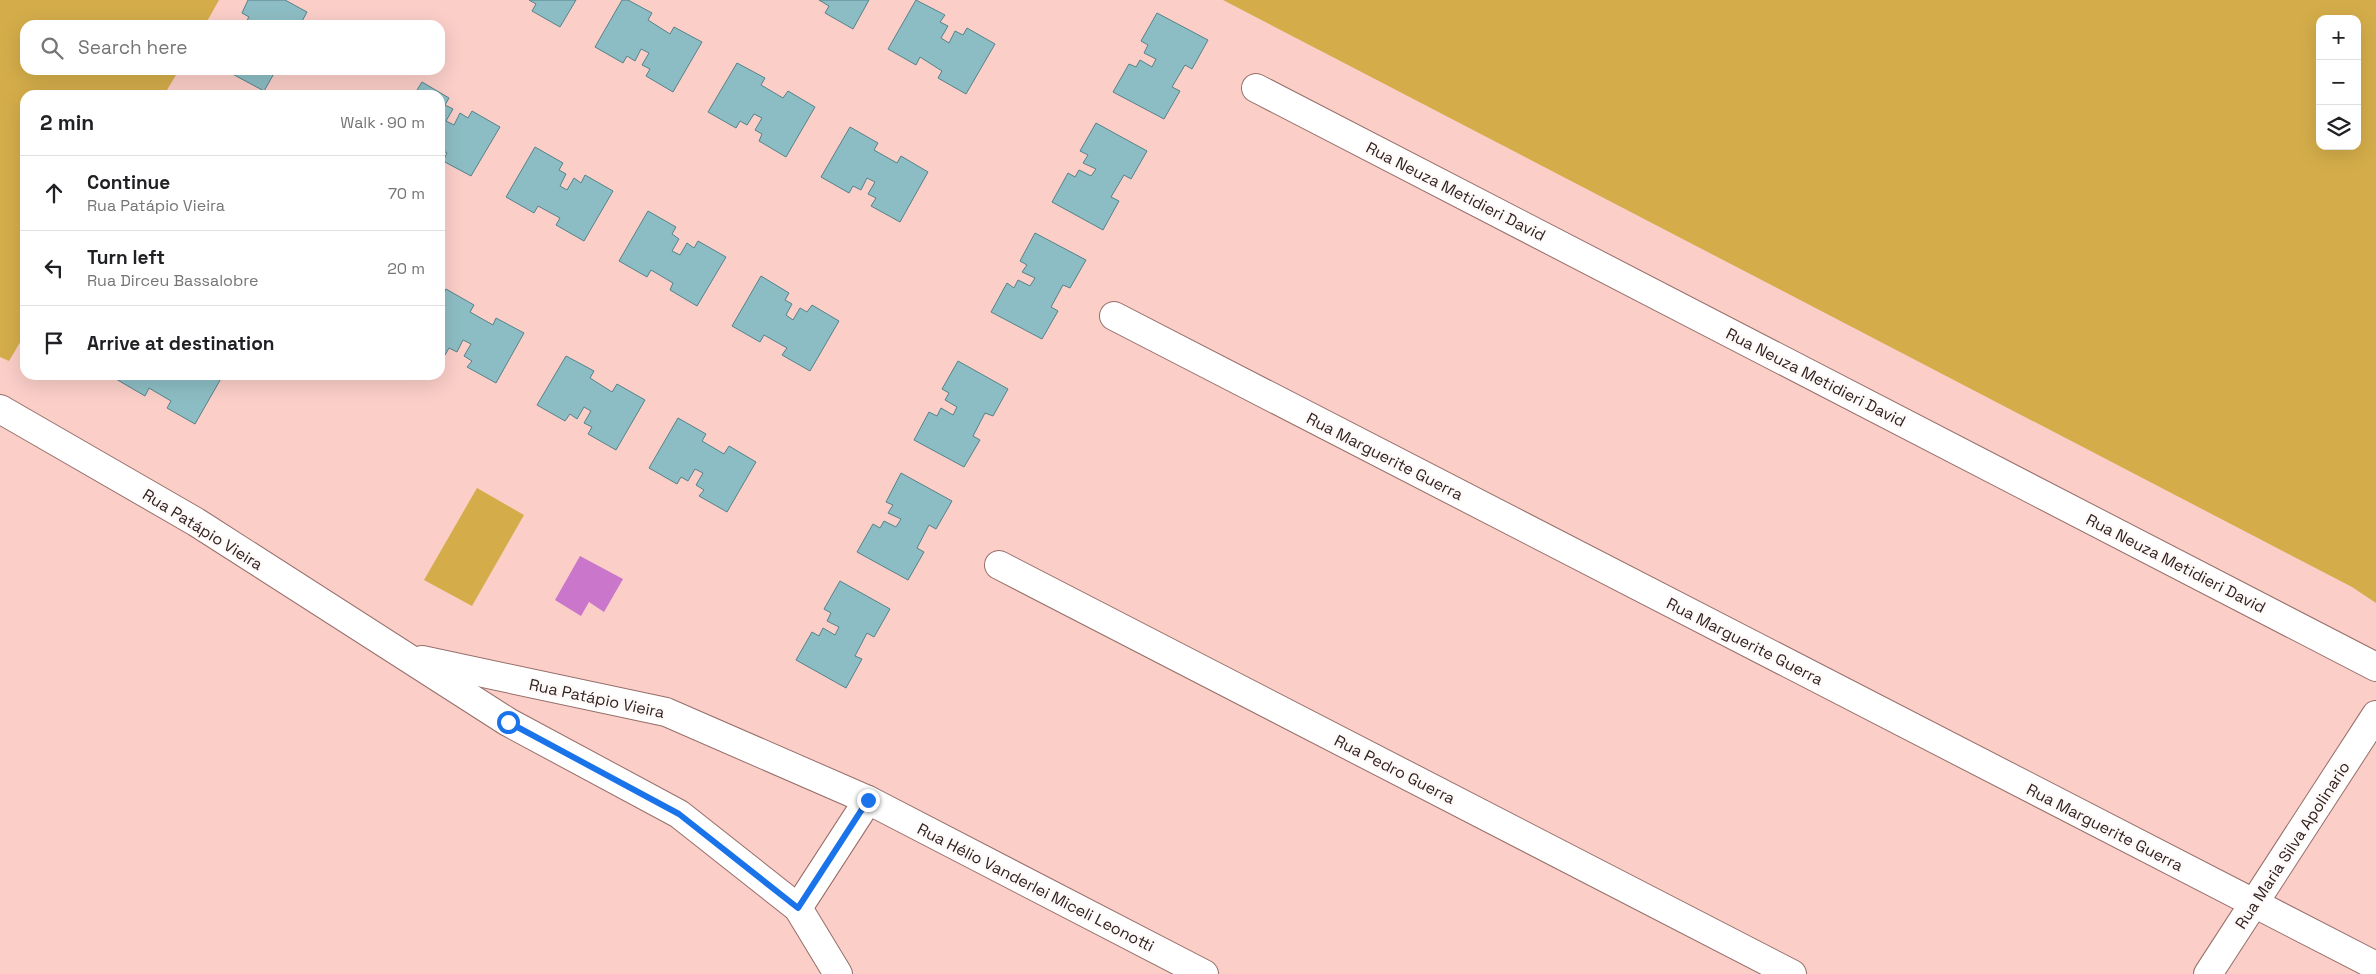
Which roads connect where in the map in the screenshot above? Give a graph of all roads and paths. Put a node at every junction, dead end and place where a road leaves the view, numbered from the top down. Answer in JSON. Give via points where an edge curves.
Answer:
{"nodes":[{"id":1,"x":1256,"y":88,"type":"dead end"},
{"id":2,"x":1114,"y":316,"type":"dead end"},
{"id":3,"x":0,"y":409,"type":"edge"},
{"id":4,"x":999,"y":564,"type":"dead end"},
{"id":5,"x":402,"y":655,"type":"junction"},
{"id":6,"x":2376,"y":666,"type":"edge"},
{"id":7,"x":2376,"y":715,"type":"edge"},
{"id":8,"x":868,"y":800,"type":"junction"},
{"id":9,"x":2254,"y":904,"type":"junction"},
{"id":10,"x":798,"y":908,"type":"junction"},
{"id":11,"x":2376,"y":966,"type":"edge"},
{"id":12,"x":838,"y":974,"type":"edge"},
{"id":13,"x":1204,"y":974,"type":"edge"},
{"id":14,"x":1792,"y":974,"type":"edge"},
{"id":15,"x":2208,"y":974,"type":"edge"}],
"edges":[{"from":1,"to":6,"type":"street","name":"Rua Neuza Metidieri David"},
{"from":2,"to":9,"type":"street","name":"Rua Marguerite Guerra"},
{"from":3,"to":5,"type":"street","name":"Rua Patápio Vieira","via":[[196,522]]},
{"from":4,"to":14,"type":"street","name":"Rua Pedro Guerra"},
{"from":5,"to":8,"type":"street","name":"Rua Patápio Vieira","via":[[666,712]]},
{"from":5,"to":10,"type":"street","name":"Rua Patápio Vieira","via":[[508,722],[679,814]]},
{"from":7,"to":9,"type":"street","name":"Rua Maria Silva Apolinario"},
{"from":8,"to":10,"type":"street"},
{"from":8,"to":13,"type":"street","name":"Rua Hélio Vanderlei Miceli Leonotti"},
{"from":9,"to":11,"type":"street","name":"Rua Marguerite Guerra"},
{"from":9,"to":15,"type":"street","name":"Rua Maria Silva Apolinario"},
{"from":10,"to":12,"type":"street","name":"Rua Patápio Vieira"}]}
